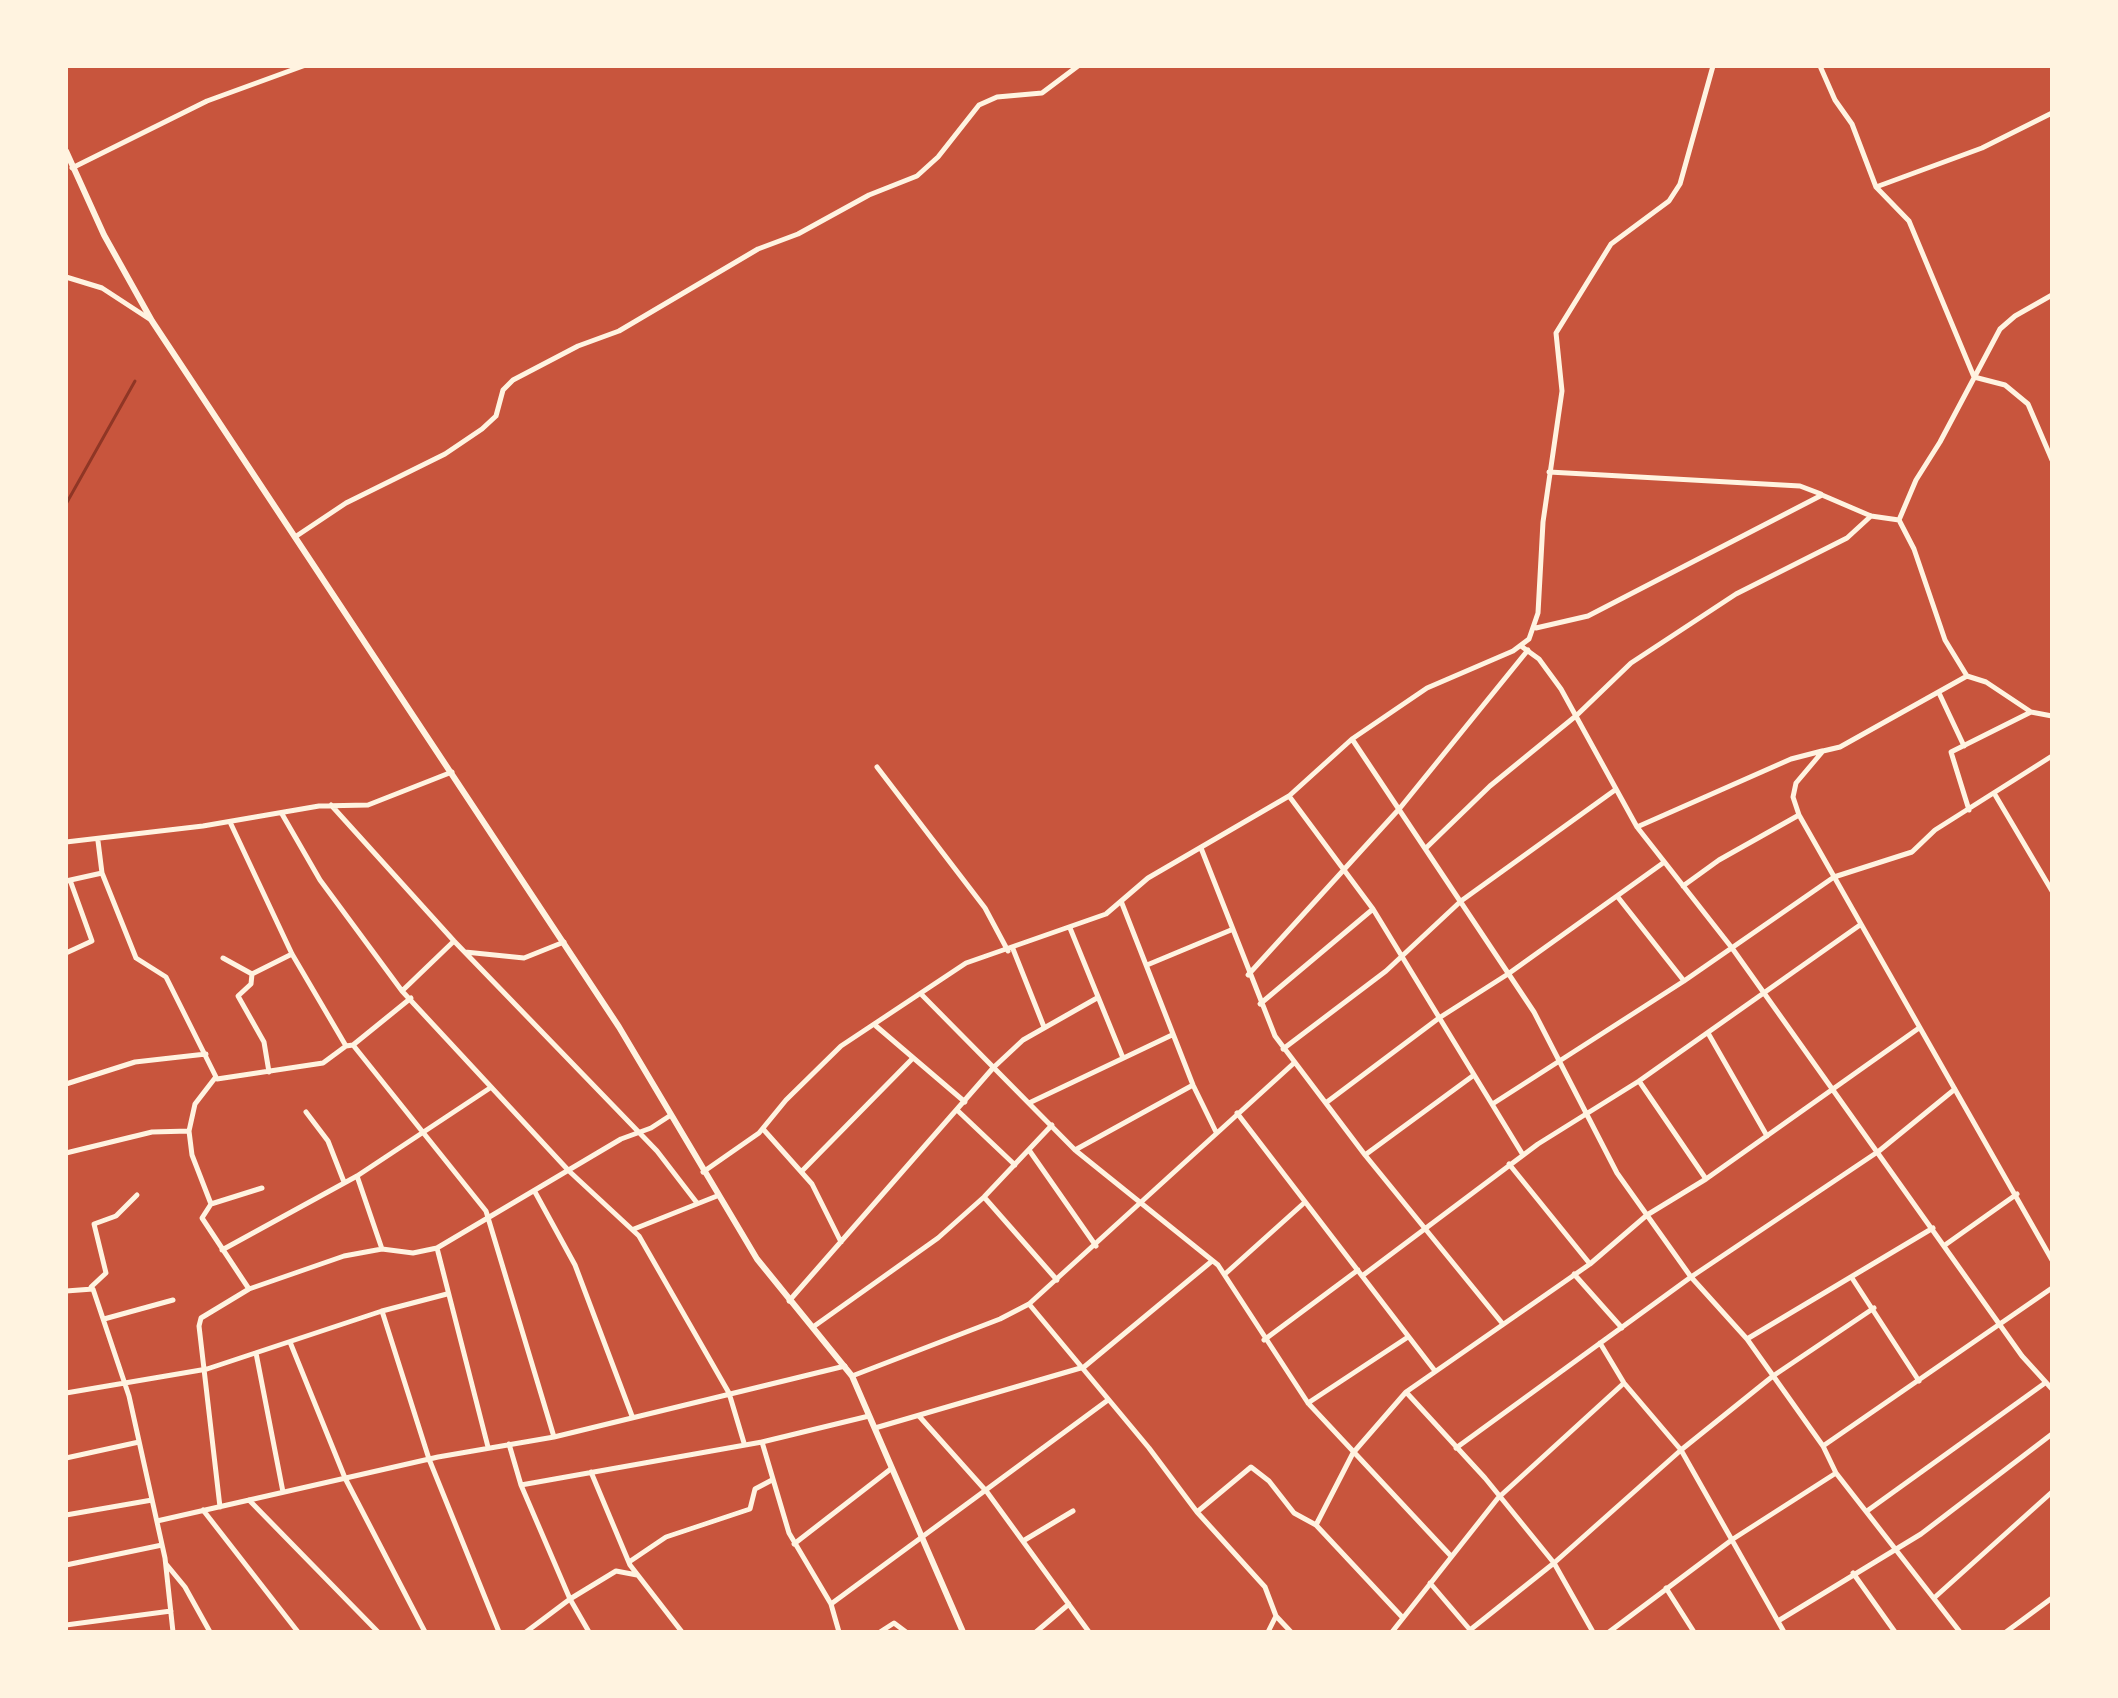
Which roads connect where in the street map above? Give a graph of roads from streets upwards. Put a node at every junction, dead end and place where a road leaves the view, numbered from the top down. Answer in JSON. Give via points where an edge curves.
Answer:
{"nodes":[{"id":1,"x":303,"y":66,"type":"edge"},
{"id":2,"x":1078,"y":66,"type":"edge"},
{"id":3,"x":1713,"y":66,"type":"edge"},
{"id":4,"x":1820,"y":66,"type":"edge"},
{"id":5,"x":2052,"y":113,"type":"edge"},
{"id":6,"x":66,"y":151,"type":"edge"},
{"id":7,"x":72,"y":168,"type":"junction"},
{"id":8,"x":1876,"y":187,"type":"junction"},
{"id":9,"x":66,"y":277,"type":"edge"},
{"id":10,"x":2052,"y":295,"type":"edge"},
{"id":11,"x":152,"y":321,"type":"junction"},
{"id":12,"x":1974,"y":377,"type":"junction"},
{"id":13,"x":2052,"y":460,"type":"edge"},
{"id":14,"x":1549,"y":472,"type":"junction"},
{"id":15,"x":1822,"y":495,"type":"junction"},
{"id":16,"x":1871,"y":516,"type":"junction"},
{"id":17,"x":1899,"y":520,"type":"junction"},
{"id":18,"x":295,"y":537,"type":"junction"},
{"id":19,"x":1536,"y":628,"type":"junction"},
{"id":20,"x":1524,"y":648,"type":"junction"},
{"id":21,"x":1967,"y":676,"type":"junction"},
{"id":22,"x":1939,"y":693,"type":"junction"},
{"id":23,"x":2031,"y":712,"type":"junction"},
{"id":24,"x":1577,"y":715,"type":"junction"},
{"id":25,"x":2052,"y":715,"type":"edge"},
{"id":26,"x":1352,"y":739,"type":"junction"},
{"id":27,"x":1964,"y":746,"type":"junction"},
{"id":28,"x":1823,"y":751,"type":"junction"},
{"id":29,"x":2052,"y":756,"type":"edge"},
{"id":30,"x":877,"y":767,"type":"dead end"},
{"id":31,"x":453,"y":772,"type":"junction"},
{"id":32,"x":1615,"y":790,"type":"junction"},
{"id":33,"x":1994,"y":793,"type":"junction"},
{"id":34,"x":1289,"y":796,"type":"junction"},
{"id":35,"x":331,"y":805,"type":"junction"},
{"id":36,"x":1400,"y":808,"type":"junction"},
{"id":37,"x":1970,"y":810,"type":"junction"},
{"id":38,"x":282,"y":814,"type":"junction"},
{"id":39,"x":1799,"y":815,"type":"junction"},
{"id":40,"x":230,"y":822,"type":"junction"},
{"id":41,"x":1637,"y":827,"type":"junction"},
{"id":42,"x":98,"y":841,"type":"junction"},
{"id":43,"x":66,"y":842,"type":"edge"},
{"id":44,"x":1201,"y":848,"type":"junction"},
{"id":45,"x":1426,"y":848,"type":"junction"},
{"id":46,"x":1663,"y":863,"type":"junction"},
{"id":47,"x":1343,"y":870,"type":"junction"},
{"id":48,"x":102,"y":873,"type":"junction"},
{"id":49,"x":1834,"y":877,"type":"junction"},
{"id":50,"x":68,"y":880,"type":"edge"},
{"id":51,"x":1683,"y":886,"type":"junction"},
{"id":52,"x":2052,"y":891,"type":"edge"},
{"id":53,"x":1617,"y":896,"type":"junction"},
{"id":54,"x":1121,"y":901,"type":"junction"},
{"id":55,"x":1461,"y":901,"type":"junction"},
{"id":56,"x":1373,"y":909,"type":"junction"},
{"id":57,"x":1860,"y":925,"type":"junction"},
{"id":58,"x":1070,"y":928,"type":"junction"},
{"id":59,"x":1231,"y":930,"type":"junction"},
{"id":60,"x":454,"y":941,"type":"junction"},
{"id":61,"x":564,"y":942,"type":"junction"},
{"id":62,"x":1732,"y":948,"type":"junction"},
{"id":63,"x":1010,"y":950,"type":"junction"},
{"id":64,"x":464,"y":952,"type":"junction"},
{"id":65,"x":66,"y":953,"type":"edge"},
{"id":66,"x":292,"y":954,"type":"junction"},
{"id":67,"x":223,"y":958,"type":"dead end"},
{"id":68,"x":1400,"y":958,"type":"junction"},
{"id":69,"x":1146,"y":965,"type":"junction"},
{"id":70,"x":252,"y":974,"type":"junction"},
{"id":71,"x":1508,"y":974,"type":"junction"},
{"id":72,"x":1248,"y":975,"type":"junction"},
{"id":73,"x":1684,"y":981,"type":"junction"},
{"id":74,"x":402,"y":991,"type":"junction"},
{"id":75,"x":1763,"y":993,"type":"junction"},
{"id":76,"x":922,"y":994,"type":"junction"},
{"id":77,"x":411,"y":998,"type":"junction"},
{"id":78,"x":1097,"y":998,"type":"junction"},
{"id":79,"x":1260,"y":1004,"type":"junction"},
{"id":80,"x":1439,"y":1018,"type":"junction"},
{"id":81,"x":876,"y":1026,"type":"junction"},
{"id":82,"x":1044,"y":1027,"type":"junction"},
{"id":83,"x":1919,"y":1028,"type":"junction"},
{"id":84,"x":1708,"y":1033,"type":"junction"},
{"id":85,"x":1172,"y":1035,"type":"junction"},
{"id":86,"x":350,"y":1046,"type":"junction"},
{"id":87,"x":1283,"y":1049,"type":"junction"},
{"id":88,"x":206,"y":1054,"type":"junction"},
{"id":89,"x":913,"y":1058,"type":"junction"},
{"id":90,"x":1123,"y":1058,"type":"junction"},
{"id":91,"x":1558,"y":1060,"type":"junction"},
{"id":92,"x":1294,"y":1063,"type":"junction"},
{"id":93,"x":993,"y":1068,"type":"junction"},
{"id":94,"x":269,"y":1072,"type":"junction"},
{"id":95,"x":1474,"y":1075,"type":"junction"},
{"id":96,"x":215,"y":1078,"type":"junction"},
{"id":97,"x":1639,"y":1081,"type":"junction"},
{"id":98,"x":66,"y":1084,"type":"edge"},
{"id":99,"x":1193,"y":1085,"type":"junction"},
{"id":100,"x":490,"y":1088,"type":"junction"},
{"id":101,"x":1834,"y":1089,"type":"junction"},
{"id":102,"x":1955,"y":1089,"type":"junction"},
{"id":103,"x":965,"y":1102,"type":"junction"},
{"id":104,"x":1327,"y":1102,"type":"junction"},
{"id":105,"x":1029,"y":1103,"type":"junction"},
{"id":106,"x":1494,"y":1103,"type":"junction"},
{"id":107,"x":957,"y":1110,"type":"junction"},
{"id":108,"x":306,"y":1112,"type":"dead end"},
{"id":109,"x":1584,"y":1112,"type":"junction"},
{"id":110,"x":1237,"y":1113,"type":"junction"},
{"id":111,"x":671,"y":1115,"type":"junction"},
{"id":112,"x":1052,"y":1125,"type":"junction"},
{"id":113,"x":763,"y":1129,"type":"junction"},
{"id":114,"x":189,"y":1131,"type":"junction"},
{"id":115,"x":638,"y":1131,"type":"junction"},
{"id":116,"x":1216,"y":1132,"type":"junction"},
{"id":117,"x":425,"y":1133,"type":"junction"},
{"id":118,"x":1767,"y":1136,"type":"junction"},
{"id":119,"x":1029,"y":1150,"type":"junction"},
{"id":120,"x":1075,"y":1150,"type":"junction"},
{"id":121,"x":1879,"y":1151,"type":"junction"},
{"id":122,"x":66,"y":1153,"type":"edge"},
{"id":123,"x":1365,"y":1155,"type":"junction"},
{"id":124,"x":1523,"y":1155,"type":"junction"},
{"id":125,"x":1509,"y":1164,"type":"junction"},
{"id":126,"x":1015,"y":1165,"type":"junction"},
{"id":127,"x":569,"y":1171,"type":"junction"},
{"id":128,"x":802,"y":1171,"type":"junction"},
{"id":129,"x":703,"y":1172,"type":"junction"},
{"id":130,"x":357,"y":1176,"type":"junction"},
{"id":131,"x":1706,"y":1179,"type":"junction"},
{"id":132,"x":344,"y":1182,"type":"junction"},
{"id":133,"x":262,"y":1188,"type":"dead end"},
{"id":134,"x":535,"y":1192,"type":"junction"},
{"id":135,"x":2017,"y":1194,"type":"junction"},
{"id":136,"x":137,"y":1195,"type":"dead end"},
{"id":137,"x":717,"y":1196,"type":"junction"},
{"id":138,"x":984,"y":1197,"type":"junction"},
{"id":139,"x":697,"y":1203,"type":"junction"},
{"id":140,"x":1141,"y":1203,"type":"junction"},
{"id":141,"x":1304,"y":1203,"type":"junction"},
{"id":142,"x":211,"y":1204,"type":"junction"},
{"id":143,"x":1647,"y":1215,"type":"junction"},
{"id":144,"x":489,"y":1219,"type":"junction"},
{"id":145,"x":1426,"y":1226,"type":"junction"},
{"id":146,"x":1933,"y":1228,"type":"junction"},
{"id":147,"x":634,"y":1229,"type":"junction"},
{"id":148,"x":841,"y":1242,"type":"junction"},
{"id":149,"x":1945,"y":1245,"type":"junction"},
{"id":150,"x":1096,"y":1246,"type":"junction"},
{"id":151,"x":437,"y":1248,"type":"junction"},
{"id":152,"x":382,"y":1249,"type":"junction"},
{"id":153,"x":222,"y":1250,"type":"junction"},
{"id":154,"x":2052,"y":1260,"type":"edge"},
{"id":155,"x":1212,"y":1261,"type":"junction"},
{"id":156,"x":1590,"y":1264,"type":"junction"},
{"id":157,"x":1360,"y":1273,"type":"junction"},
{"id":158,"x":1225,"y":1274,"type":"junction"},
{"id":159,"x":1574,"y":1274,"type":"junction"},
{"id":160,"x":1691,"y":1277,"type":"junction"},
{"id":161,"x":1852,"y":1278,"type":"junction"},
{"id":162,"x":1057,"y":1280,"type":"junction"},
{"id":163,"x":91,"y":1287,"type":"junction"},
{"id":164,"x":2052,"y":1288,"type":"edge"},
{"id":165,"x":249,"y":1289,"type":"junction"},
{"id":166,"x":66,"y":1291,"type":"edge"},
{"id":167,"x":447,"y":1294,"type":"junction"},
{"id":168,"x":173,"y":1300,"type":"dead end"},
{"id":169,"x":789,"y":1301,"type":"junction"},
{"id":170,"x":1029,"y":1304,"type":"junction"},
{"id":171,"x":1874,"y":1308,"type":"junction"},
{"id":172,"x":382,"y":1311,"type":"junction"},
{"id":173,"x":104,"y":1319,"type":"junction"},
{"id":174,"x":1502,"y":1323,"type":"junction"},
{"id":175,"x":2001,"y":1324,"type":"junction"},
{"id":176,"x":813,"y":1327,"type":"junction"},
{"id":177,"x":1622,"y":1328,"type":"junction"},
{"id":178,"x":1408,"y":1337,"type":"junction"},
{"id":179,"x":1747,"y":1339,"type":"junction"},
{"id":180,"x":1264,"y":1340,"type":"junction"},
{"id":181,"x":290,"y":1342,"type":"junction"},
{"id":182,"x":1600,"y":1343,"type":"junction"},
{"id":183,"x":256,"y":1353,"type":"junction"},
{"id":184,"x":846,"y":1365,"type":"junction"},
{"id":185,"x":1084,"y":1367,"type":"junction"},
{"id":186,"x":207,"y":1369,"type":"junction"},
{"id":187,"x":1435,"y":1371,"type":"junction"},
{"id":188,"x":852,"y":1376,"type":"junction"},
{"id":189,"x":1773,"y":1376,"type":"junction"},
{"id":190,"x":1919,"y":1381,"type":"junction"},
{"id":191,"x":1624,"y":1383,"type":"junction"},
{"id":192,"x":2045,"y":1383,"type":"junction"},
{"id":193,"x":125,"y":1385,"type":"junction"},
{"id":194,"x":2052,"y":1389,"type":"edge"},
{"id":195,"x":1406,"y":1392,"type":"junction"},
{"id":196,"x":66,"y":1393,"type":"edge"},
{"id":197,"x":729,"y":1393,"type":"junction"},
{"id":198,"x":1108,"y":1400,"type":"junction"},
{"id":199,"x":1308,"y":1403,"type":"junction"},
{"id":200,"x":632,"y":1416,"type":"junction"},
{"id":201,"x":869,"y":1416,"type":"junction"},
{"id":202,"x":919,"y":1416,"type":"junction"},
{"id":203,"x":875,"y":1428,"type":"junction"},
{"id":204,"x":2052,"y":1434,"type":"edge"},
{"id":205,"x":554,"y":1437,"type":"junction"},
{"id":206,"x":139,"y":1442,"type":"junction"},
{"id":207,"x":762,"y":1442,"type":"junction"},
{"id":208,"x":744,"y":1443,"type":"junction"},
{"id":209,"x":509,"y":1444,"type":"junction"},
{"id":210,"x":1823,"y":1446,"type":"junction"},
{"id":211,"x":488,"y":1447,"type":"junction"},
{"id":212,"x":1456,"y":1448,"type":"junction"},
{"id":213,"x":1681,"y":1450,"type":"junction"},
{"id":214,"x":1353,"y":1453,"type":"junction"},
{"id":215,"x":66,"y":1458,"type":"edge"},
{"id":216,"x":429,"y":1459,"type":"junction"},
{"id":217,"x":892,"y":1468,"type":"junction"},
{"id":218,"x":591,"y":1472,"type":"junction"},
{"id":219,"x":1836,"y":1473,"type":"junction"},
{"id":220,"x":345,"y":1478,"type":"junction"},
{"id":221,"x":772,"y":1480,"type":"junction"},
{"id":222,"x":521,"y":1485,"type":"junction"},
{"id":223,"x":283,"y":1492,"type":"junction"},
{"id":224,"x":987,"y":1492,"type":"junction"},
{"id":225,"x":2052,"y":1492,"type":"edge"},
{"id":226,"x":1498,"y":1498,"type":"junction"},
{"id":227,"x":152,"y":1500,"type":"junction"},
{"id":228,"x":249,"y":1500,"type":"junction"},
{"id":229,"x":220,"y":1507,"type":"junction"},
{"id":230,"x":203,"y":1510,"type":"junction"},
{"id":231,"x":1073,"y":1511,"type":"dead end"},
{"id":232,"x":1867,"y":1511,"type":"junction"},
{"id":233,"x":1197,"y":1512,"type":"junction"},
{"id":234,"x":66,"y":1515,"type":"edge"},
{"id":235,"x":157,"y":1521,"type":"junction"},
{"id":236,"x":1316,"y":1525,"type":"junction"},
{"id":237,"x":923,"y":1536,"type":"junction"},
{"id":238,"x":1733,"y":1539,"type":"junction"},
{"id":239,"x":1022,"y":1541,"type":"junction"},
{"id":240,"x":794,"y":1544,"type":"junction"},
{"id":241,"x":162,"y":1545,"type":"junction"},
{"id":242,"x":1897,"y":1549,"type":"junction"},
{"id":243,"x":1450,"y":1555,"type":"junction"},
{"id":244,"x":629,"y":1562,"type":"junction"},
{"id":245,"x":1554,"y":1563,"type":"junction"},
{"id":246,"x":165,"y":1564,"type":"junction"},
{"id":247,"x":66,"y":1565,"type":"edge"},
{"id":248,"x":1853,"y":1573,"type":"junction"},
{"id":249,"x":639,"y":1576,"type":"junction"},
{"id":250,"x":1430,"y":1583,"type":"junction"},
{"id":251,"x":1666,"y":1588,"type":"junction"},
{"id":252,"x":2052,"y":1598,"type":"edge"},
{"id":253,"x":570,"y":1599,"type":"junction"},
{"id":254,"x":1934,"y":1599,"type":"junction"},
{"id":255,"x":831,"y":1604,"type":"junction"},
{"id":256,"x":1069,"y":1604,"type":"junction"},
{"id":257,"x":171,"y":1611,"type":"junction"},
{"id":258,"x":1276,"y":1616,"type":"junction"},
{"id":259,"x":1403,"y":1618,"type":"junction"},
{"id":260,"x":1778,"y":1621,"type":"junction"},
{"id":261,"x":2017,"y":1624,"type":"junction"},
{"id":262,"x":68,"y":1627,"type":"edge"},
{"id":263,"x":1471,"y":1631,"type":"edge"},
{"id":264,"x":173,"y":1632,"type":"edge"},
{"id":265,"x":210,"y":1632,"type":"edge"},
{"id":266,"x":298,"y":1632,"type":"edge"},
{"id":267,"x":378,"y":1632,"type":"edge"},
{"id":268,"x":425,"y":1632,"type":"edge"},
{"id":269,"x":499,"y":1632,"type":"edge"},
{"id":270,"x":526,"y":1632,"type":"edge"},
{"id":271,"x":589,"y":1632,"type":"edge"},
{"id":272,"x":682,"y":1632,"type":"edge"},
{"id":273,"x":839,"y":1632,"type":"edge"},
{"id":274,"x":880,"y":1632,"type":"edge"},
{"id":275,"x":906,"y":1632,"type":"edge"},
{"id":276,"x":963,"y":1632,"type":"edge"},
{"id":277,"x":1036,"y":1632,"type":"edge"},
{"id":278,"x":1089,"y":1632,"type":"edge"},
{"id":279,"x":1268,"y":1632,"type":"edge"},
{"id":280,"x":1291,"y":1632,"type":"edge"},
{"id":281,"x":1392,"y":1632,"type":"edge"},
{"id":282,"x":1593,"y":1632,"type":"edge"},
{"id":283,"x":1609,"y":1632,"type":"edge"},
{"id":284,"x":1694,"y":1632,"type":"edge"},
{"id":285,"x":1784,"y":1632,"type":"edge"},
{"id":286,"x":1895,"y":1632,"type":"edge"},
{"id":287,"x":1960,"y":1632,"type":"edge"},
{"id":288,"x":2006,"y":1632,"type":"edge"},
{"id":289,"x":2023,"y":1632,"type":"edge"}],
"edges":[{"from":1,"to":7,"type":"street","via":[[207,101]]},
{"from":2,"to":18,"type":"street","via":[[1042,93],[997,97],[979,105],[917,176],[758,249],[619,331],[513,380],[503,390],[496,416],[482,429]]},
{"from":3,"to":14,"type":"street","via":[[1680,184],[1669,201],[1611,244],[1556,333],[1562,391]]},
{"from":4,"to":8,"type":"street","via":[[1852,124]]},
{"from":5,"to":8,"type":"street","via":[[1982,148]]},
{"from":6,"to":7,"type":"street"},
{"from":7,"to":11,"type":"street"},
{"from":8,"to":12,"type":"street","via":[[1909,221]]},
{"from":9,"to":11,"type":"street","via":[[102,288]]},
{"from":10,"to":12,"type":"street","via":[[2000,329]]},
{"from":11,"to":18,"type":"street"},
{"from":12,"to":13,"type":"street","via":[[2005,385],[2028,404]]},
{"from":12,"to":17,"type":"street"},
{"from":14,"to":15,"type":"street","via":[[1800,486]]},
{"from":14,"to":19,"type":"street"},
{"from":15,"to":16,"type":"street"},
{"from":15,"to":19,"type":"street","via":[[1588,616]]},
{"from":16,"to":17,"type":"street"},
{"from":16,"to":24,"type":"street","via":[[1847,538],[1736,594],[1631,663]]},
{"from":17,"to":21,"type":"street","via":[[1945,640]]},
{"from":18,"to":31,"type":"street"},
{"from":19,"to":20,"type":"street"},
{"from":20,"to":24,"type":"street","via":[[1548,670]]},
{"from":20,"to":26,"type":"street","via":[[1436,683]]},
{"from":20,"to":36,"type":"street"},
{"from":21,"to":22,"type":"street"},
{"from":21,"to":23,"type":"street","via":[[1986,682]]},
{"from":22,"to":27,"type":"street"},
{"from":22,"to":28,"type":"street","via":[[1840,747]]},
{"from":23,"to":25,"type":"street"},
{"from":23,"to":27,"type":"street"},
{"from":24,"to":32,"type":"street"},
{"from":24,"to":45,"type":"street"},
{"from":26,"to":34,"type":"street"},
{"from":26,"to":36,"type":"street"},
{"from":27,"to":37,"type":"street","via":[[1950,755]]},
{"from":28,"to":39,"type":"street","via":[[1796,783],[1793,797]]},
{"from":28,"to":41,"type":"street","via":[[1791,759]]},
{"from":29,"to":33,"type":"street"},
{"from":30,"to":63,"type":"street","via":[[985,908]]},
{"from":31,"to":35,"type":"street","via":[[380,802]]},
{"from":31,"to":61,"type":"street"},
{"from":32,"to":41,"type":"street"},
{"from":32,"to":55,"type":"street"},
{"from":33,"to":37,"type":"street"},
{"from":33,"to":52,"type":"street"},
{"from":34,"to":44,"type":"street"},
{"from":34,"to":47,"type":"street"},
{"from":35,"to":38,"type":"street"},
{"from":35,"to":60,"type":"street"},
{"from":36,"to":45,"type":"street"},
{"from":36,"to":47,"type":"street"},
{"from":37,"to":49,"type":"street","via":[[1935,830],[1912,852]]},
{"from":38,"to":40,"type":"street"},
{"from":38,"to":74,"type":"street","via":[[320,880]]},
{"from":39,"to":49,"type":"street"},
{"from":39,"to":51,"type":"street"},
{"from":40,"to":42,"type":"street"},
{"from":40,"to":66,"type":"street"},
{"from":41,"to":46,"type":"street"},
{"from":42,"to":43,"type":"street"},
{"from":42,"to":48,"type":"street"},
{"from":44,"to":54,"type":"street","via":[[1148,878]]},
{"from":44,"to":59,"type":"street"},
{"from":45,"to":55,"type":"street"},
{"from":46,"to":51,"type":"street"},
{"from":46,"to":53,"type":"street"},
{"from":47,"to":56,"type":"street"},
{"from":47,"to":72,"type":"street"},
{"from":48,"to":50,"type":"street"},
{"from":48,"to":88,"type":"street","via":[[136,958],[164,975]]},
{"from":49,"to":57,"type":"street"},
{"from":49,"to":62,"type":"street"},
{"from":50,"to":65,"type":"street","via":[[92,941]]},
{"from":51,"to":62,"type":"street"},
{"from":53,"to":71,"type":"street"},
{"from":53,"to":73,"type":"street"},
{"from":54,"to":58,"type":"street","via":[[1106,914]]},
{"from":54,"to":69,"type":"street"},
{"from":55,"to":68,"type":"street"},
{"from":55,"to":71,"type":"street"},
{"from":56,"to":68,"type":"street"},
{"from":56,"to":79,"type":"street"},
{"from":57,"to":75,"type":"street"},
{"from":57,"to":83,"type":"street"},
{"from":58,"to":63,"type":"street"},
{"from":58,"to":78,"type":"street"},
{"from":59,"to":69,"type":"street"},
{"from":59,"to":72,"type":"street"},
{"from":60,"to":64,"type":"street"},
{"from":60,"to":74,"type":"street"},
{"from":61,"to":64,"type":"street","via":[[524,958]]},
{"from":61,"to":111,"type":"street"},
{"from":62,"to":73,"type":"street"},
{"from":62,"to":75,"type":"street"},
{"from":63,"to":76,"type":"street","via":[[966,963]]},
{"from":63,"to":82,"type":"street"},
{"from":64,"to":115,"type":"street"},
{"from":66,"to":70,"type":"street"},
{"from":66,"to":86,"type":"street"},
{"from":67,"to":70,"type":"street"},
{"from":68,"to":80,"type":"street"},
{"from":68,"to":87,"type":"street"},
{"from":69,"to":85,"type":"street"},
{"from":70,"to":94,"type":"street","via":[[251,984],[238,996],[264,1042]]},
{"from":71,"to":80,"type":"street"},
{"from":71,"to":91,"type":"street"},
{"from":72,"to":79,"type":"street"},
{"from":73,"to":91,"type":"street"},
{"from":74,"to":77,"type":"street"},
{"from":75,"to":84,"type":"street"},
{"from":75,"to":101,"type":"street"},
{"from":76,"to":81,"type":"street"},
{"from":76,"to":93,"type":"street"},
{"from":77,"to":86,"type":"street"},
{"from":77,"to":100,"type":"street"},
{"from":78,"to":82,"type":"street"},
{"from":78,"to":90,"type":"street"},
{"from":79,"to":87,"type":"street"},
{"from":80,"to":95,"type":"street"},
{"from":80,"to":104,"type":"street"},
{"from":81,"to":89,"type":"street"},
{"from":81,"to":113,"type":"street","via":[[823,1062]]},
{"from":82,"to":93,"type":"street"},
{"from":83,"to":101,"type":"street"},
{"from":83,"to":102,"type":"street"},
{"from":84,"to":97,"type":"street"},
{"from":84,"to":118,"type":"street"},
{"from":85,"to":90,"type":"street"},
{"from":85,"to":99,"type":"street"},
{"from":86,"to":94,"type":"street","via":[[323,1063]]},
{"from":86,"to":117,"type":"street"},
{"from":87,"to":92,"type":"street"},
{"from":88,"to":96,"type":"street"},
{"from":88,"to":98,"type":"street","via":[[135,1062]]},
{"from":89,"to":103,"type":"street"},
{"from":89,"to":128,"type":"street"},
{"from":90,"to":105,"type":"street"},
{"from":91,"to":106,"type":"street"},
{"from":91,"to":109,"type":"street"},
{"from":92,"to":104,"type":"street"},
{"from":92,"to":110,"type":"street"},
{"from":93,"to":103,"type":"street"},
{"from":93,"to":105,"type":"street"},
{"from":94,"to":96,"type":"street"},
{"from":95,"to":106,"type":"street"},
{"from":95,"to":123,"type":"street"},
{"from":96,"to":114,"type":"street","via":[[195,1104]]},
{"from":97,"to":109,"type":"street"},
{"from":97,"to":131,"type":"street"},
{"from":99,"to":116,"type":"street"},
{"from":99,"to":120,"type":"street"},
{"from":100,"to":117,"type":"street"},
{"from":100,"to":127,"type":"street"},
{"from":101,"to":118,"type":"street"},
{"from":101,"to":121,"type":"street"},
{"from":102,"to":121,"type":"street"},
{"from":102,"to":135,"type":"street"},
{"from":103,"to":107,"type":"street"},
{"from":104,"to":123,"type":"street"},
{"from":105,"to":112,"type":"street"},
{"from":106,"to":124,"type":"street"},
{"from":107,"to":126,"type":"street"},
{"from":107,"to":148,"type":"street"},
{"from":108,"to":132,"type":"street","via":[[328,1141]]},
{"from":109,"to":124,"type":"street"},
{"from":109,"to":143,"type":"street"},
{"from":110,"to":116,"type":"street"},
{"from":110,"to":141,"type":"street"},
{"from":111,"to":115,"type":"street"},
{"from":111,"to":129,"type":"street"},
{"from":112,"to":119,"type":"street"},
{"from":112,"to":120,"type":"street"},
{"from":113,"to":128,"type":"street"},
{"from":113,"to":129,"type":"street"},
{"from":114,"to":122,"type":"street","via":[[152,1132]]},
{"from":114,"to":142,"type":"street","via":[[192,1155]]},
{"from":115,"to":127,"type":"street"},
{"from":115,"to":139,"type":"street"},
{"from":116,"to":140,"type":"street"},
{"from":117,"to":130,"type":"street"},
{"from":117,"to":144,"type":"street"},
{"from":118,"to":131,"type":"street"},
{"from":119,"to":126,"type":"street"},
{"from":119,"to":150,"type":"street"},
{"from":120,"to":140,"type":"street"},
{"from":121,"to":146,"type":"street"},
{"from":121,"to":160,"type":"street"},
{"from":123,"to":145,"type":"street"},
{"from":124,"to":125,"type":"street"},
{"from":125,"to":145,"type":"street"},
{"from":125,"to":156,"type":"street"},
{"from":126,"to":138,"type":"street"},
{"from":127,"to":134,"type":"street"},
{"from":127,"to":147,"type":"street"},
{"from":128,"to":148,"type":"street"},
{"from":129,"to":137,"type":"street"},
{"from":130,"to":132,"type":"street"},
{"from":130,"to":152,"type":"street"},
{"from":131,"to":143,"type":"street"},
{"from":132,"to":153,"type":"street"},
{"from":133,"to":142,"type":"street"},
{"from":134,"to":144,"type":"street"},
{"from":134,"to":200,"type":"street","via":[[575,1265]]},
{"from":135,"to":149,"type":"street"},
{"from":135,"to":154,"type":"street"},
{"from":136,"to":163,"type":"street","via":[[116,1216],[94,1224],[106,1273]]},
{"from":137,"to":139,"type":"street"},
{"from":137,"to":169,"type":"street"},
{"from":138,"to":162,"type":"street"},
{"from":138,"to":176,"type":"street","via":[[917,1254]]},
{"from":139,"to":147,"type":"street"},
{"from":140,"to":150,"type":"street"},
{"from":140,"to":155,"type":"street"},
{"from":141,"to":157,"type":"street"},
{"from":141,"to":158,"type":"street"},
{"from":142,"to":153,"type":"street","via":[[202,1218]]},
{"from":143,"to":156,"type":"street"},
{"from":143,"to":160,"type":"street"},
{"from":144,"to":151,"type":"street"},
{"from":144,"to":205,"type":"street"},
{"from":145,"to":157,"type":"street"},
{"from":145,"to":174,"type":"street"},
{"from":146,"to":149,"type":"street"},
{"from":146,"to":161,"type":"street"},
{"from":147,"to":197,"type":"street"},
{"from":148,"to":169,"type":"street"},
{"from":149,"to":175,"type":"street"},
{"from":150,"to":162,"type":"street"},
{"from":151,"to":152,"type":"street","via":[[413,1253]]},
{"from":151,"to":167,"type":"street"},
{"from":152,"to":165,"type":"street","via":[[344,1256]]},
{"from":153,"to":165,"type":"street"},
{"from":155,"to":158,"type":"street"},
{"from":155,"to":185,"type":"street"},
{"from":156,"to":159,"type":"street"},
{"from":157,"to":178,"type":"street"},
{"from":157,"to":180,"type":"street"},
{"from":158,"to":180,"type":"street"},
{"from":159,"to":174,"type":"street"},
{"from":159,"to":177,"type":"street"},
{"from":160,"to":177,"type":"street"},
{"from":160,"to":179,"type":"street"},
{"from":161,"to":171,"type":"street"},
{"from":161,"to":179,"type":"street"},
{"from":162,"to":170,"type":"street"},
{"from":163,"to":166,"type":"street"},
{"from":163,"to":173,"type":"street"},
{"from":164,"to":175,"type":"street"},
{"from":165,"to":186,"type":"street","via":[[199,1322]]},
{"from":167,"to":172,"type":"street"},
{"from":167,"to":211,"type":"street"},
{"from":168,"to":173,"type":"street"},
{"from":169,"to":176,"type":"street"},
{"from":170,"to":185,"type":"street"},
{"from":170,"to":188,"type":"street"},
{"from":171,"to":189,"type":"street"},
{"from":171,"to":190,"type":"street"},
{"from":172,"to":181,"type":"street"},
{"from":172,"to":216,"type":"street"},
{"from":173,"to":193,"type":"street"},
{"from":174,"to":187,"type":"street"},
{"from":175,"to":190,"type":"street"},
{"from":175,"to":192,"type":"street"},
{"from":176,"to":184,"type":"street"},
{"from":177,"to":182,"type":"street"},
{"from":178,"to":187,"type":"street"},
{"from":178,"to":199,"type":"street"},
{"from":179,"to":189,"type":"street"},
{"from":180,"to":199,"type":"street"},
{"from":181,"to":183,"type":"street"},
{"from":181,"to":220,"type":"street"},
{"from":182,"to":191,"type":"street"},
{"from":182,"to":212,"type":"street"},
{"from":183,"to":186,"type":"street"},
{"from":183,"to":223,"type":"street"},
{"from":184,"to":188,"type":"street"},
{"from":184,"to":197,"type":"street"},
{"from":185,"to":198,"type":"street"},
{"from":185,"to":202,"type":"street"},
{"from":186,"to":193,"type":"street"},
{"from":186,"to":229,"type":"street"},
{"from":187,"to":195,"type":"street"},
{"from":188,"to":201,"type":"street"},
{"from":189,"to":210,"type":"street"},
{"from":189,"to":213,"type":"street"},
{"from":190,"to":210,"type":"street"},
{"from":191,"to":213,"type":"street"},
{"from":191,"to":226,"type":"street"},
{"from":192,"to":194,"type":"street"},
{"from":192,"to":232,"type":"street"},
{"from":193,"to":196,"type":"street"},
{"from":193,"to":206,"type":"street"},
{"from":195,"to":212,"type":"street"},
{"from":195,"to":214,"type":"street"},
{"from":197,"to":200,"type":"street"},
{"from":197,"to":208,"type":"street"},
{"from":198,"to":224,"type":"street"},
{"from":198,"to":233,"type":"street"},
{"from":199,"to":214,"type":"street"},
{"from":200,"to":205,"type":"street"},
{"from":201,"to":203,"type":"street"},
{"from":201,"to":207,"type":"street"},
{"from":202,"to":203,"type":"street"},
{"from":202,"to":224,"type":"street"},
{"from":203,"to":217,"type":"street"},
{"from":204,"to":242,"type":"street"},
{"from":205,"to":209,"type":"street"},
{"from":206,"to":215,"type":"street"},
{"from":206,"to":227,"type":"street"},
{"from":207,"to":208,"type":"street"},
{"from":207,"to":221,"type":"street"},
{"from":208,"to":218,"type":"street"},
{"from":209,"to":211,"type":"street"},
{"from":209,"to":222,"type":"street"},
{"from":210,"to":219,"type":"street"},
{"from":211,"to":216,"type":"street"},
{"from":212,"to":226,"type":"street"},
{"from":213,"to":238,"type":"street"},
{"from":213,"to":245,"type":"street"},
{"from":214,"to":236,"type":"street"},
{"from":214,"to":243,"type":"street"},
{"from":216,"to":220,"type":"street"},
{"from":216,"to":269,"type":"street"},
{"from":217,"to":237,"type":"street"},
{"from":217,"to":240,"type":"street"},
{"from":218,"to":222,"type":"street"},
{"from":218,"to":244,"type":"street"},
{"from":219,"to":232,"type":"street"},
{"from":219,"to":238,"type":"street"},
{"from":220,"to":223,"type":"street"},
{"from":220,"to":268,"type":"street"},
{"from":221,"to":240,"type":"street"},
{"from":221,"to":244,"type":"street","via":[[755,1489],[750,1509],[666,1537]]},
{"from":222,"to":253,"type":"street"},
{"from":223,"to":228,"type":"street"},
{"from":224,"to":237,"type":"street"},
{"from":224,"to":239,"type":"street"},
{"from":225,"to":254,"type":"street"},
{"from":226,"to":243,"type":"street"},
{"from":226,"to":245,"type":"street"},
{"from":227,"to":234,"type":"street"},
{"from":227,"to":235,"type":"street"},
{"from":228,"to":229,"type":"street"},
{"from":228,"to":267,"type":"street"},
{"from":229,"to":230,"type":"street"},
{"from":230,"to":235,"type":"street"},
{"from":230,"to":266,"type":"street"},
{"from":231,"to":239,"type":"street"},
{"from":232,"to":242,"type":"street"},
{"from":233,"to":236,"type":"street","via":[[1251,1467],[1294,1513]]},
{"from":233,"to":258,"type":"street","via":[[1265,1587]]},
{"from":235,"to":241,"type":"street"},
{"from":236,"to":259,"type":"street"},
{"from":237,"to":255,"type":"street"},
{"from":237,"to":276,"type":"street"},
{"from":238,"to":251,"type":"street"},
{"from":238,"to":260,"type":"street"},
{"from":239,"to":256,"type":"street"},
{"from":240,"to":255,"type":"street"},
{"from":241,"to":246,"type":"street"},
{"from":241,"to":247,"type":"street"},
{"from":242,"to":248,"type":"street"},
{"from":242,"to":254,"type":"street"},
{"from":243,"to":250,"type":"street"},
{"from":244,"to":249,"type":"street"},
{"from":245,"to":263,"type":"street"},
{"from":245,"to":282,"type":"street"},
{"from":246,"to":257,"type":"street"},
{"from":246,"to":265,"type":"street"},
{"from":248,"to":260,"type":"street"},
{"from":248,"to":286,"type":"street"},
{"from":249,"to":253,"type":"street","via":[[616,1571]]},
{"from":249,"to":272,"type":"street"},
{"from":250,"to":259,"type":"street"},
{"from":250,"to":263,"type":"street"},
{"from":251,"to":283,"type":"street"},
{"from":251,"to":284,"type":"street"},
{"from":252,"to":261,"type":"street"},
{"from":253,"to":270,"type":"street"},
{"from":253,"to":271,"type":"street"},
{"from":254,"to":287,"type":"street"},
{"from":255,"to":273,"type":"street"},
{"from":256,"to":277,"type":"street"},
{"from":256,"to":278,"type":"street"},
{"from":257,"to":262,"type":"street"},
{"from":257,"to":264,"type":"street"},
{"from":258,"to":279,"type":"street"},
{"from":258,"to":280,"type":"street"},
{"from":259,"to":281,"type":"street"},
{"from":260,"to":285,"type":"street"},
{"from":261,"to":288,"type":"street"},
{"from":261,"to":289,"type":"street"},
{"from":274,"to":275,"type":"street","via":[[894,1623]]}]}
